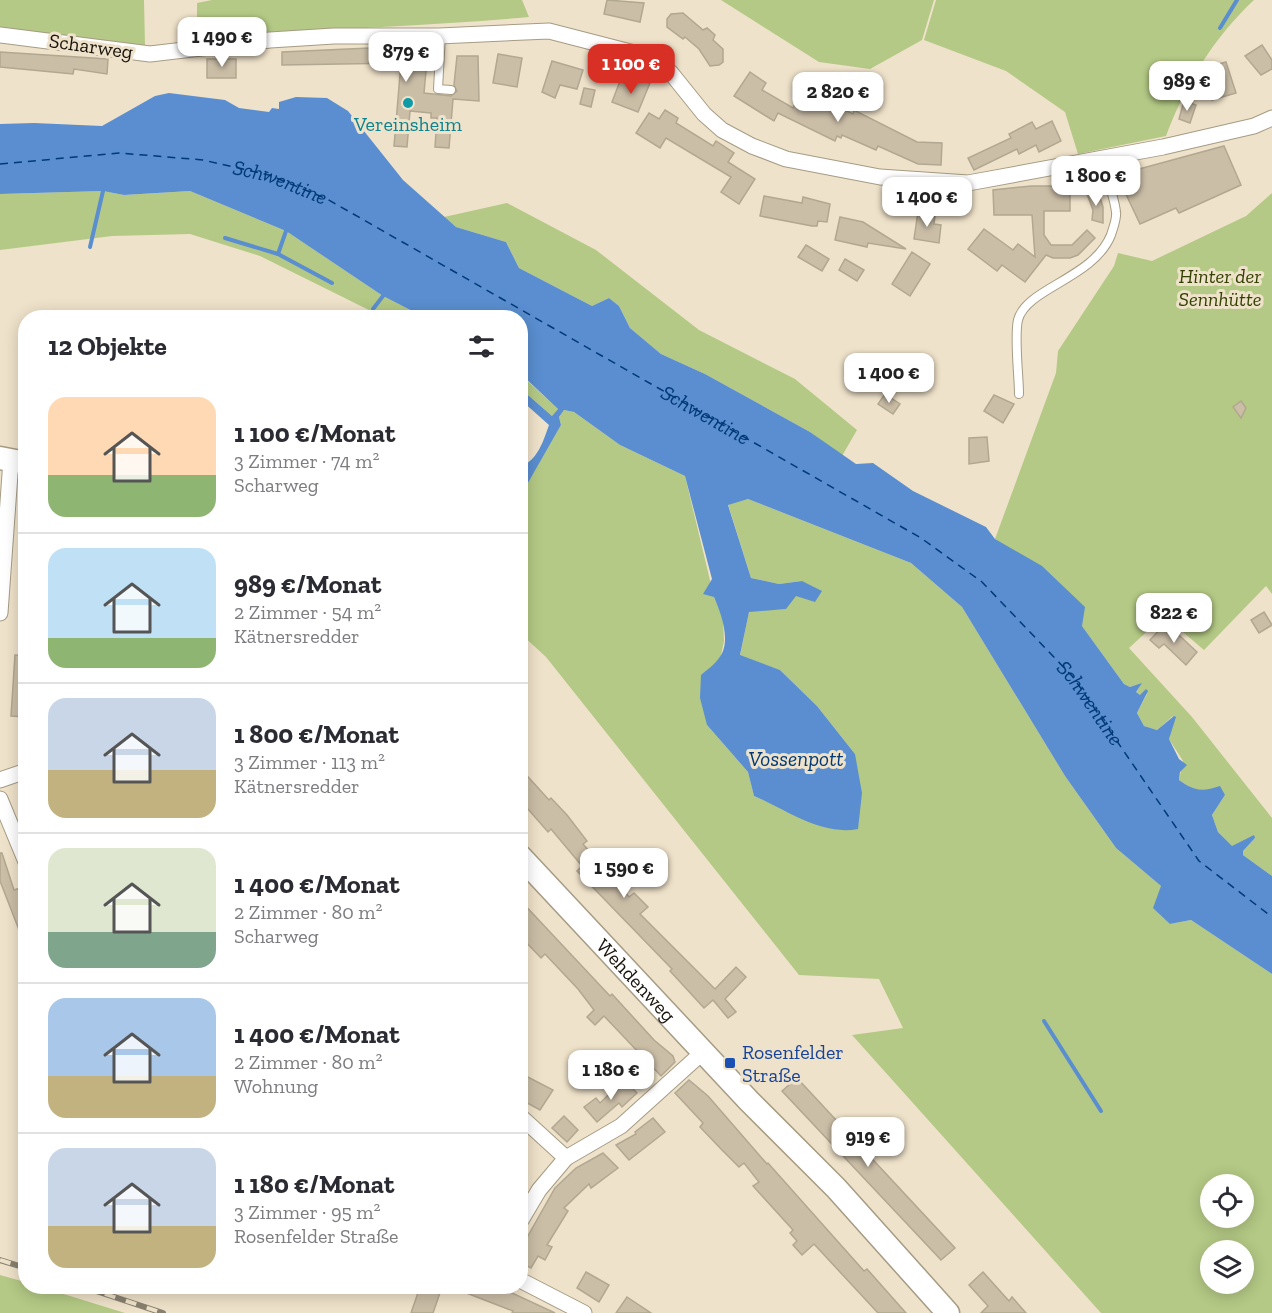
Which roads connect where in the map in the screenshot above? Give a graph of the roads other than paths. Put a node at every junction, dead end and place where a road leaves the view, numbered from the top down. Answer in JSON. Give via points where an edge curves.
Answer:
{"nodes":[{"id":1,"x":0,"y":35,"type":"edge"},
{"id":2,"x":441,"y":35,"type":"junction"},
{"id":3,"x":451,"y":90,"type":"dead end"},
{"id":4,"x":1272,"y":118,"type":"edge"},
{"id":5,"x":1101,"y":159,"type":"junction"},
{"id":6,"x":1019,"y":394,"type":"dead end"},
{"id":7,"x":12,"y":461,"type":"edge"},
{"id":8,"x":0,"y":613,"type":"edge"},
{"id":9,"x":18,"y":774,"type":"edge"},
{"id":10,"x":0,"y":780,"type":"edge"},
{"id":11,"x":0,"y":799,"type":"edge"},
{"id":12,"x":18,"y":843,"type":"edge"},
{"id":13,"x":528,"y":865,"type":"edge"},
{"id":14,"x":704,"y":1052,"type":"junction"},
{"id":15,"x":528,"y":1123,"type":"edge"},
{"id":16,"x":566,"y":1158,"type":"junction"},
{"id":17,"x":528,"y":1209,"type":"edge"},
{"id":18,"x":528,"y":1284,"type":"edge"},
{"id":19,"x":584,"y":1313,"type":"edge"},
{"id":20,"x":948,"y":1313,"type":"edge"}],
"edges":[{"from":1,"to":2,"type":"street","name":"Scharweg","via":[[150,54],[291,38]]},
{"from":2,"to":3,"type":"lane","via":[[438,89]]},
{"from":2,"to":5,"type":"street","name":"Scharweg","via":[[549,31],[642,55],[671,72],[722,130],[760,150],[818,167],[880,177],[968,183]]},
{"from":4,"to":5,"type":"street","name":"Scharweg","via":[[1254,126]]},
{"from":5,"to":6,"type":"lane","via":[[1116,214],[1112,233],[1093,262],[1041,294],[1018,320]]},
{"from":7,"to":8,"type":"street"},
{"from":9,"to":10,"type":"street"},
{"from":11,"to":12,"type":"street"},
{"from":13,"to":14,"type":"main road","name":"Wehdenweg"},
{"from":14,"to":16,"type":"street","via":[[621,1126]]},
{"from":14,"to":20,"type":"main road","name":"Wehdenweg","via":[[836,1188]]},
{"from":15,"to":16,"type":"street"},
{"from":16,"to":17,"type":"street"},
{"from":18,"to":19,"type":"street"}]}
